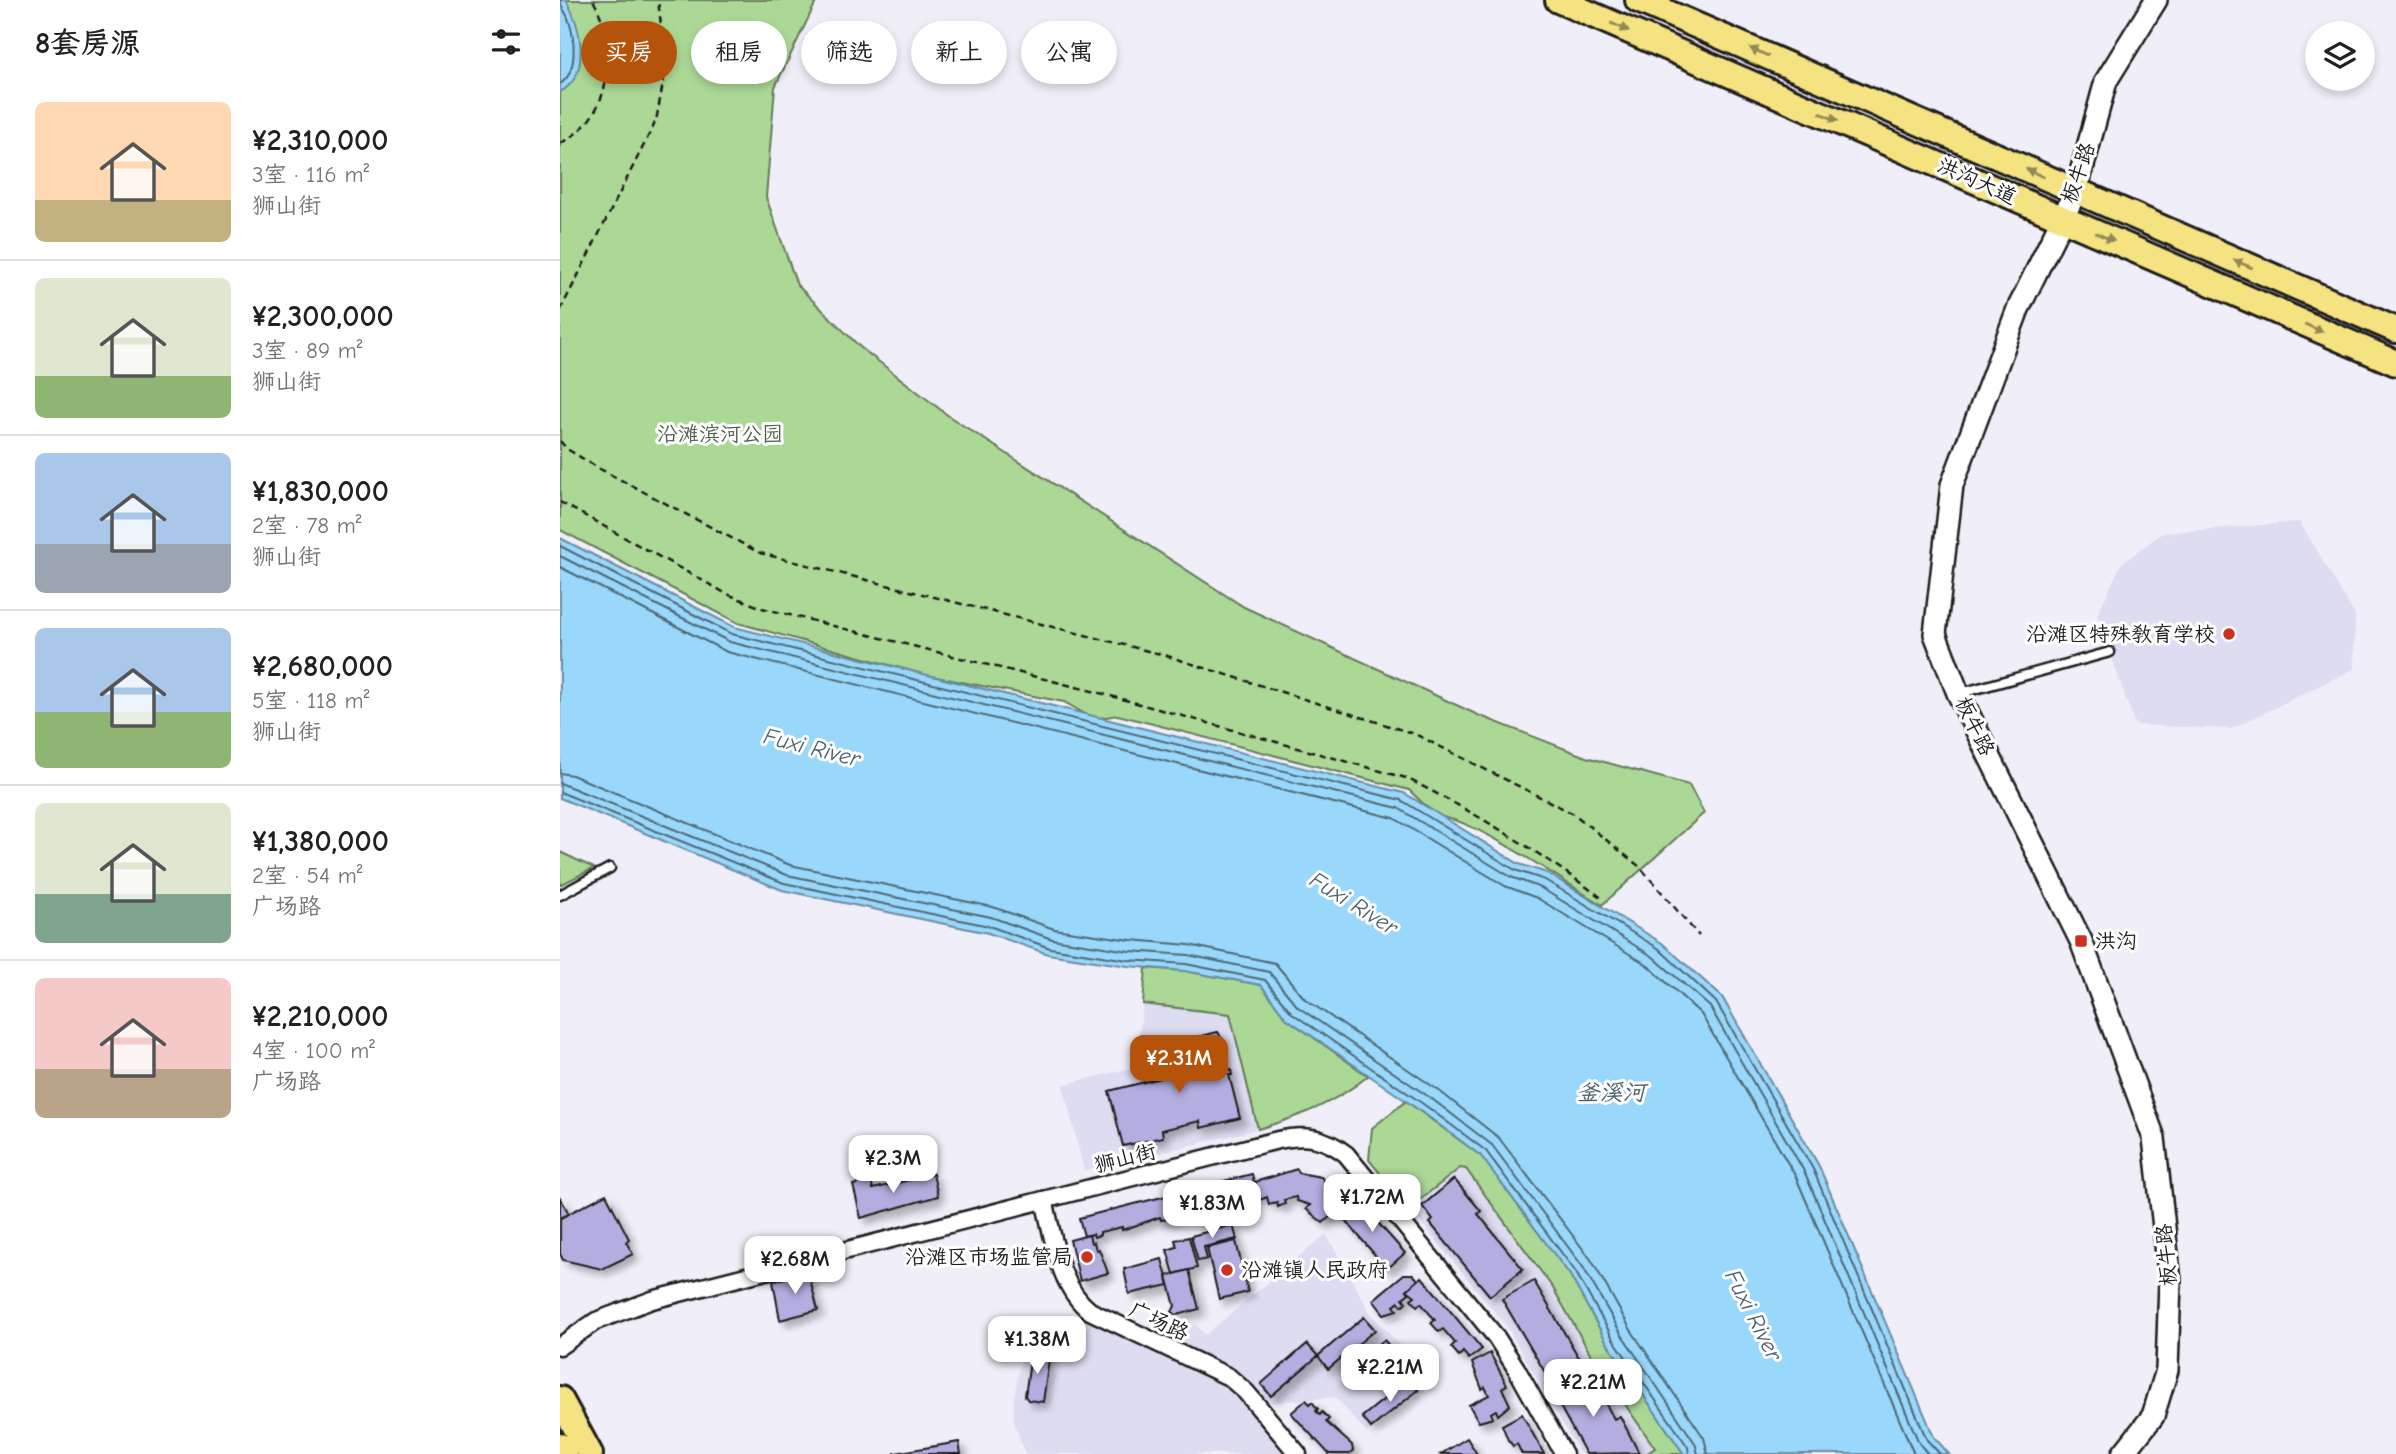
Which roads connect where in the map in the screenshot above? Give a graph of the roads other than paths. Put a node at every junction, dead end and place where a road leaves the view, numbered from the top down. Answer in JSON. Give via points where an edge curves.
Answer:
{"nodes":[{"id":1,"x":1558,"y":0,"type":"edge"},
{"id":2,"x":1638,"y":0,"type":"edge"},
{"id":3,"x":2156,"y":0,"type":"edge"},
{"id":4,"x":2076,"y":191,"type":"junction"},
{"id":5,"x":2062,"y":218,"type":"junction"},
{"id":6,"x":2396,"y":330,"type":"edge"},
{"id":7,"x":2396,"y":363,"type":"edge"},
{"id":8,"x":2110,"y":652,"type":"dead end"},
{"id":9,"x":1958,"y":693,"type":"junction"},
{"id":10,"x":610,"y":868,"type":"dead end"},
{"id":11,"x":560,"y":895,"type":"edge"},
{"id":12,"x":1044,"y":1200,"type":"junction"},
{"id":13,"x":560,"y":1346,"type":"edge"},
{"id":14,"x":560,"y":1399,"type":"edge"},
{"id":15,"x":560,"y":1446,"type":"edge"},
{"id":16,"x":564,"y":1454,"type":"edge"},
{"id":17,"x":590,"y":1454,"type":"edge"},
{"id":18,"x":1297,"y":1454,"type":"edge"},
{"id":19,"x":1564,"y":1454,"type":"edge"},
{"id":20,"x":2123,"y":1454,"type":"edge"}],
"edges":[{"from":1,"to":5,"type":"main road","name":"洪沟大道","one_way":true},
{"from":4,"to":2,"type":"main road","name":"洪沟大道","one_way":true},
{"from":3,"to":4,"type":"main road","name":"板牛路","via":[[2106,81]]},
{"from":4,"to":5,"type":"main road","name":"板牛路"},
{"from":6,"to":4,"type":"main road","name":"洪沟大道","one_way":true},
{"from":5,"to":7,"type":"main road","name":"洪沟大道","one_way":true},
{"from":5,"to":9,"type":"main road","name":"板牛路","via":[[2018,309],[1952,485],[1935,634]]},
{"from":8,"to":9,"type":"lane"},
{"from":9,"to":20,"type":"main road","name":"板牛路","via":[[2081,941],[2154,1138],[2170,1281],[2167,1370],[2153,1416]]},
{"from":10,"to":11,"type":"lane"},
{"from":12,"to":13,"type":"street","name":"狮山街","via":[[652,1300],[596,1321]]},
{"from":12,"to":18,"type":"street","name":"广场路","via":[[1076,1301],[1228,1377]]},
{"from":12,"to":19,"type":"street","name":"狮山街","via":[[1296,1136],[1322,1139],[1346,1154],[1470,1304],[1516,1368]]},
{"from":14,"to":17,"type":"main road"},
{"from":15,"to":16,"type":"main road"}]}
